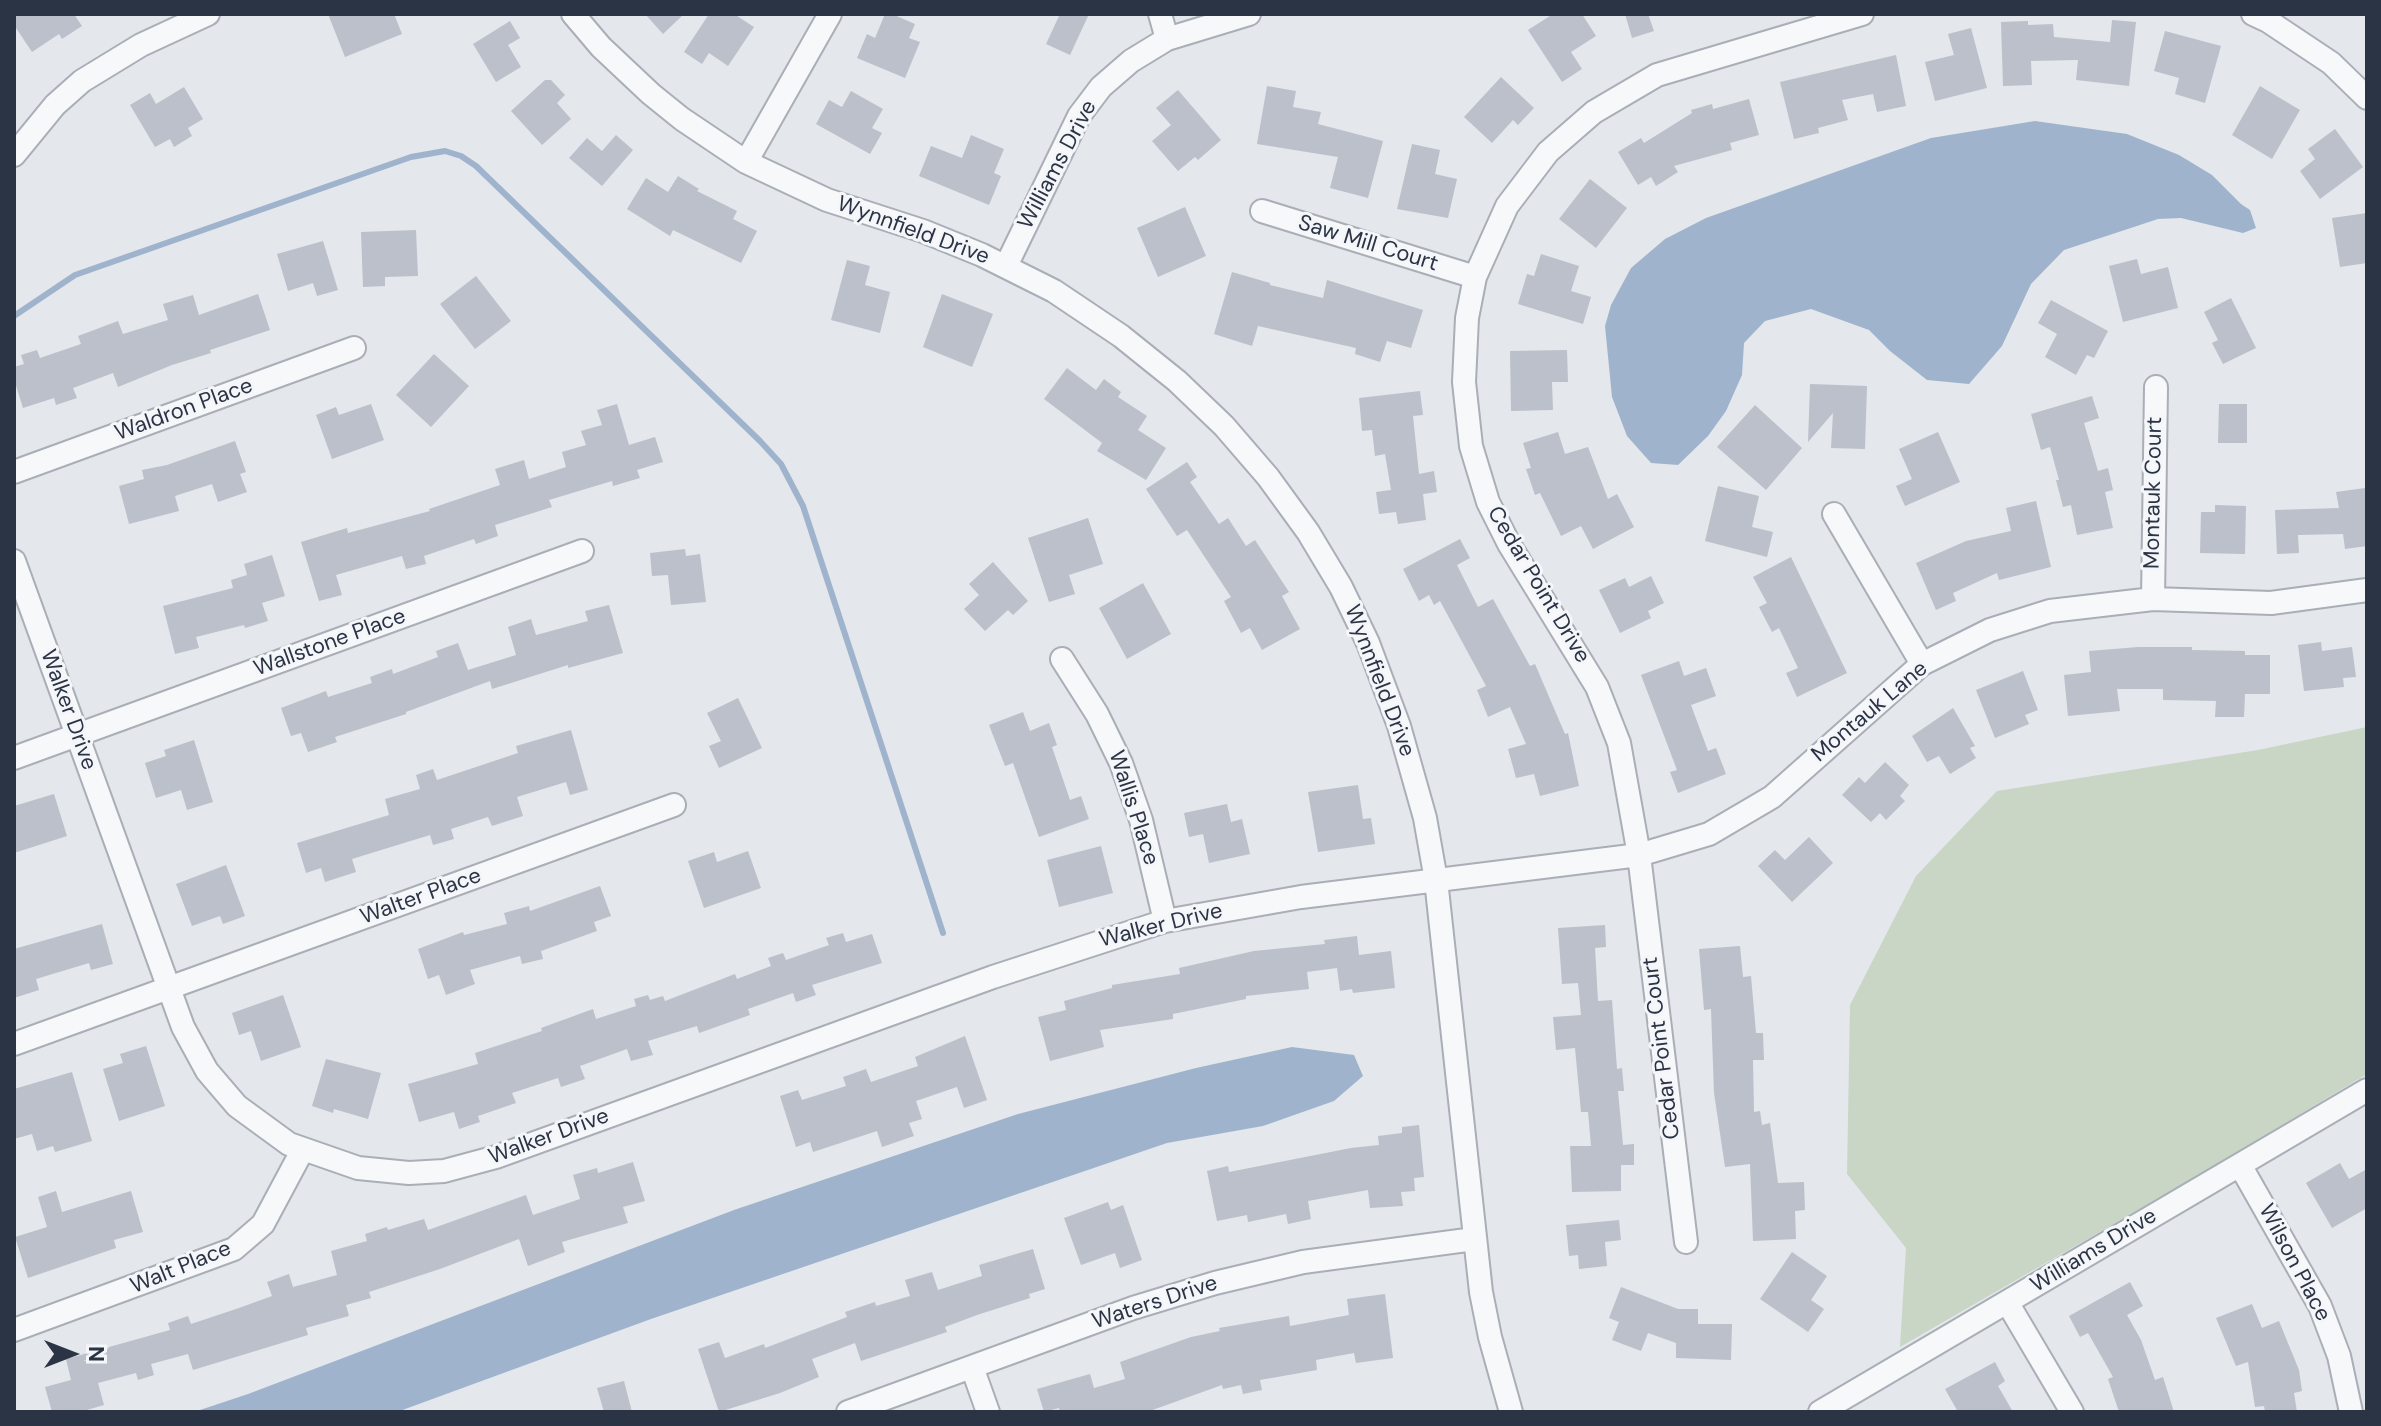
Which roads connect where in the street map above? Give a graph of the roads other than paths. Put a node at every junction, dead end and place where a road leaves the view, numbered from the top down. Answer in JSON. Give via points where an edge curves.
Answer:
{"nodes":[{"id":1,"x":208,"y":14,"type":"edge"},
{"id":2,"x":573,"y":14,"type":"edge"},
{"id":3,"x":830,"y":14,"type":"edge"},
{"id":4,"x":1160,"y":14,"type":"edge"},
{"id":5,"x":1249,"y":14,"type":"edge"},
{"id":6,"x":1862,"y":14,"type":"edge"},
{"id":7,"x":2264,"y":16,"type":"edge"},
{"id":8,"x":1167,"y":39,"type":"junction"},
{"id":9,"x":2367,"y":98,"type":"edge"},
{"id":10,"x":14,"y":155,"type":"edge"},
{"id":11,"x":746,"y":162,"type":"junction"},
{"id":12,"x":1262,"y":211,"type":"dead end"},
{"id":13,"x":1006,"y":266,"type":"junction"},
{"id":14,"x":1475,"y":277,"type":"junction"},
{"id":15,"x":354,"y":348,"type":"dead end"},
{"id":16,"x":2156,"y":387,"type":"dead end"},
{"id":17,"x":14,"y":472,"type":"edge"},
{"id":18,"x":1834,"y":514,"type":"dead end"},
{"id":19,"x":582,"y":551,"type":"dead end"},
{"id":20,"x":14,"y":561,"type":"edge"},
{"id":21,"x":2367,"y":590,"type":"edge"},
{"id":22,"x":2153,"y":599,"type":"junction"},
{"id":23,"x":1062,"y":659,"type":"dead end"},
{"id":24,"x":1922,"y":664,"type":"junction"},
{"id":25,"x":77,"y":734,"type":"junction"},
{"id":26,"x":14,"y":758,"type":"edge"},
{"id":27,"x":674,"y":805,"type":"dead end"},
{"id":28,"x":1639,"y":855,"type":"junction"},
{"id":29,"x":1436,"y":880,"type":"junction"},
{"id":30,"x":1165,"y":921,"type":"junction"},
{"id":31,"x":168,"y":988,"type":"junction"},
{"id":32,"x":14,"y":1044,"type":"edge"},
{"id":33,"x":2367,"y":1090,"type":"edge"},
{"id":34,"x":302,"y":1151,"type":"junction"},
{"id":35,"x":2240,"y":1165,"type":"junction"},
{"id":36,"x":1474,"y":1239,"type":"junction"},
{"id":37,"x":1686,"y":1242,"type":"dead end"},
{"id":38,"x":2007,"y":1302,"type":"junction"},
{"id":39,"x":14,"y":1330,"type":"edge"},
{"id":40,"x":972,"y":1367,"type":"junction"},
{"id":41,"x":848,"y":1412,"type":"edge"},
{"id":42,"x":988,"y":1412,"type":"edge"},
{"id":43,"x":1511,"y":1412,"type":"edge"},
{"id":44,"x":1820,"y":1412,"type":"edge"},
{"id":45,"x":2072,"y":1412,"type":"edge"},
{"id":46,"x":2351,"y":1412,"type":"edge"}],
"edges":[{"from":1,"to":10,"type":"street","via":[[118,57],[82,81]]},
{"from":2,"to":11,"type":"street","name":"Wynnfield Drive","via":[[651,94]]},
{"from":3,"to":11,"type":"street"},
{"from":4,"to":8,"type":"street"},
{"from":5,"to":8,"type":"street","name":"Williams Drive"},
{"from":6,"to":14,"type":"street","name":"Cedar Point Drive","via":[[1657,75],[1594,112],[1548,152],[1507,206]]},
{"from":7,"to":9,"type":"street","via":[[2331,63]]},
{"from":8,"to":13,"type":"street","name":"Williams Drive","via":[[1120,69],[1086,106]]},
{"from":11,"to":13,"type":"street","name":"Wynnfield Drive","via":[[827,200],[956,243]]},
{"from":12,"to":14,"type":"street","name":"Saw Mill Court"},
{"from":13,"to":29,"type":"street","name":"Wynnfield Drive","via":[[1075,304],[1158,364],[1233,435],[1295,514],[1341,587],[1382,677],[1418,788]]},
{"from":14,"to":28,"type":"street","name":"Cedar Point Drive","via":[[1464,382],[1471,446],[1488,502],[1509,544],[1597,687],[1619,743]]},
{"from":15,"to":17,"type":"street","name":"Waldron Place"},
{"from":16,"to":22,"type":"street","name":"Montauk Court"},
{"from":18,"to":24,"type":"street"},
{"from":19,"to":25,"type":"street","name":"Wallstone Place"},
{"from":20,"to":25,"type":"street","name":"Walker Drive"},
{"from":21,"to":22,"type":"street","name":"Montauk Lane","via":[[2271,603]]},
{"from":22,"to":24,"type":"street","name":"Montauk Lane","via":[[2050,611],[1990,630]]},
{"from":23,"to":30,"type":"street","name":"Wallis Place","via":[[1121,763]]},
{"from":24,"to":28,"type":"street","name":"Montauk Lane","via":[[1772,797],[1709,834]]},
{"from":25,"to":26,"type":"street","name":"Wallstone Place"},
{"from":25,"to":31,"type":"street","name":"Walker Drive"},
{"from":27,"to":31,"type":"street","name":"Walter Place"},
{"from":28,"to":29,"type":"street","name":"Montauk Lane"},
{"from":28,"to":37,"type":"street","name":"Cedar Point Court"},
{"from":29,"to":30,"type":"street","name":"Walker Drive"},
{"from":29,"to":36,"type":"street","name":"Wynnfield Drive"},
{"from":30,"to":34,"type":"street","name":"Walker Drive","via":[[1036,961],[470,1165],[392,1173]]},
{"from":31,"to":32,"type":"street","name":"Walter Place"},
{"from":31,"to":34,"type":"street","name":"Walker Drive","via":[[194,1049],[222,1090],[253,1120]]},
{"from":33,"to":35,"type":"street","name":"Williams Drive"},
{"from":34,"to":39,"type":"street","name":"Walt Place","via":[[263,1224],[234,1249]]},
{"from":35,"to":38,"type":"street","name":"Williams Drive"},
{"from":35,"to":46,"type":"street","name":"Wilson Place","via":[[2320,1306],[2339,1356]]},
{"from":36,"to":40,"type":"street","name":"Waters Drive","via":[[1303,1262],[1215,1283]]},
{"from":36,"to":43,"type":"street","name":"Wynnfield Drive","via":[[1490,1337]]},
{"from":38,"to":44,"type":"street","name":"Williams Drive"},
{"from":38,"to":45,"type":"street"},
{"from":40,"to":41,"type":"street","name":"Waters Drive"},
{"from":40,"to":42,"type":"street"}]}
